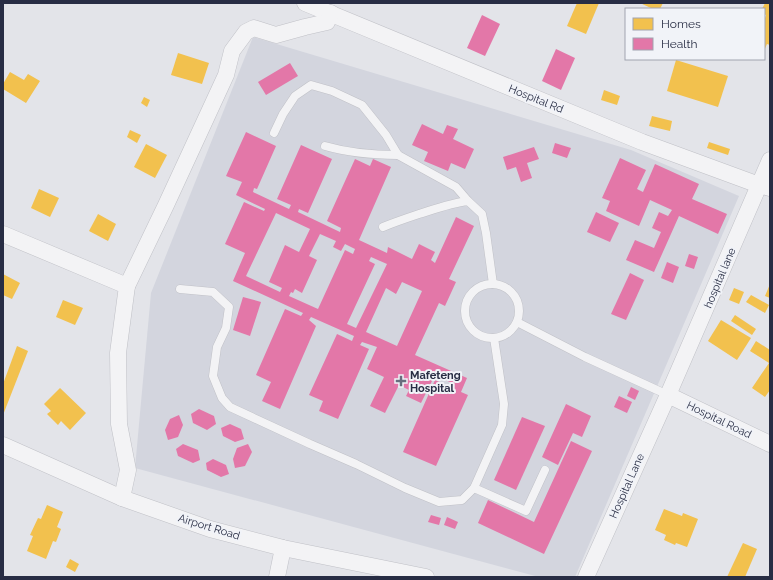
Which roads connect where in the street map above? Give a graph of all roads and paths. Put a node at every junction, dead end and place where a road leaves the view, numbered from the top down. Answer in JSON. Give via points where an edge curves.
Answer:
{"nodes":[{"id":1,"x":305,"y":3,"type":"edge"},
{"id":2,"x":331,"y":13,"type":"junction"},
{"id":3,"x":274,"y":133,"type":"dead end"},
{"id":4,"x":325,"y":146,"type":"dead end"},
{"id":5,"x":398,"y":156,"type":"junction"},
{"id":6,"x":770,"y":160,"type":"edge"},
{"id":7,"x":765,"y":187,"type":"edge"},
{"id":8,"x":468,"y":201,"type":"junction"},
{"id":9,"x":383,"y":227,"type":"dead end"},
{"id":10,"x":3,"y":234,"type":"edge"},
{"id":11,"x":493,"y":284,"type":"junction"},
{"id":12,"x":127,"y":286,"type":"junction"},
{"id":13,"x":180,"y":289,"type":"dead end"},
{"id":14,"x":516,"y":322,"type":"junction"},
{"id":15,"x":494,"y":338,"type":"junction"},
{"id":16,"x":668,"y":395,"type":"junction"},
{"id":17,"x":770,"y":444,"type":"edge"},
{"id":18,"x":3,"y":445,"type":"edge"},
{"id":19,"x":545,"y":470,"type":"dead end"},
{"id":20,"x":474,"y":488,"type":"junction"},
{"id":21,"x":122,"y":498,"type":"junction"},
{"id":22,"x":283,"y":548,"type":"junction"},
{"id":23,"x":277,"y":577,"type":"edge"},
{"id":24,"x":426,"y":577,"type":"edge"},
{"id":25,"x":586,"y":577,"type":"edge"}],
"edges":[{"from":1,"to":2,"type":"street","name":"Hospital Rd"},
{"from":2,"to":7,"type":"street","name":"Hospital Rd","via":[[642,142]]},
{"from":2,"to":12,"type":"street","via":[[327,22],[276,35],[254,28],[246,32],[237,44],[205,122]]},
{"from":3,"to":5,"type":"lane","via":[[295,96],[311,85],[332,91],[362,106],[386,135]]},
{"from":4,"to":5,"type":"lane"},
{"from":5,"to":8,"type":"lane","via":[[456,188]]},
{"from":6,"to":7,"type":"street","name":"hospital lane"},
{"from":7,"to":16,"type":"street","name":"hospital lane"},
{"from":8,"to":9,"type":"lane","via":[[456,202]]},
{"from":8,"to":11,"type":"lane","via":[[482,214]]},
{"from":10,"to":12,"type":"street"},
{"from":11,"to":14,"type":"lane","via":[[503,286],[512,292],[519,312]]},
{"from":11,"to":15,"type":"lane","via":[[482,285],[473,291],[464,310],[472,330],[480,336]]},
{"from":12,"to":21,"type":"street","via":[[118,353],[119,424],[128,470]]},
{"from":13,"to":20,"type":"lane","via":[[213,292],[229,307],[226,328],[217,347],[213,376],[222,398],[230,407],[439,502],[462,500]]},
{"from":14,"to":15,"type":"lane","via":[[510,331]]},
{"from":14,"to":16,"type":"lane"},
{"from":15,"to":20,"type":"lane","via":[[504,404],[502,425]]},
{"from":16,"to":17,"type":"street","name":"Hospital Road"},
{"from":16,"to":25,"type":"street","name":"Hospital Lane"},
{"from":18,"to":21,"type":"street","name":"Airport Road"},
{"from":19,"to":20,"type":"lane","via":[[526,511]]},
{"from":21,"to":22,"type":"street","name":"Airport Road","via":[[210,529]]},
{"from":22,"to":23,"type":"street"},
{"from":22,"to":24,"type":"street","name":"Airport Road"}]}
